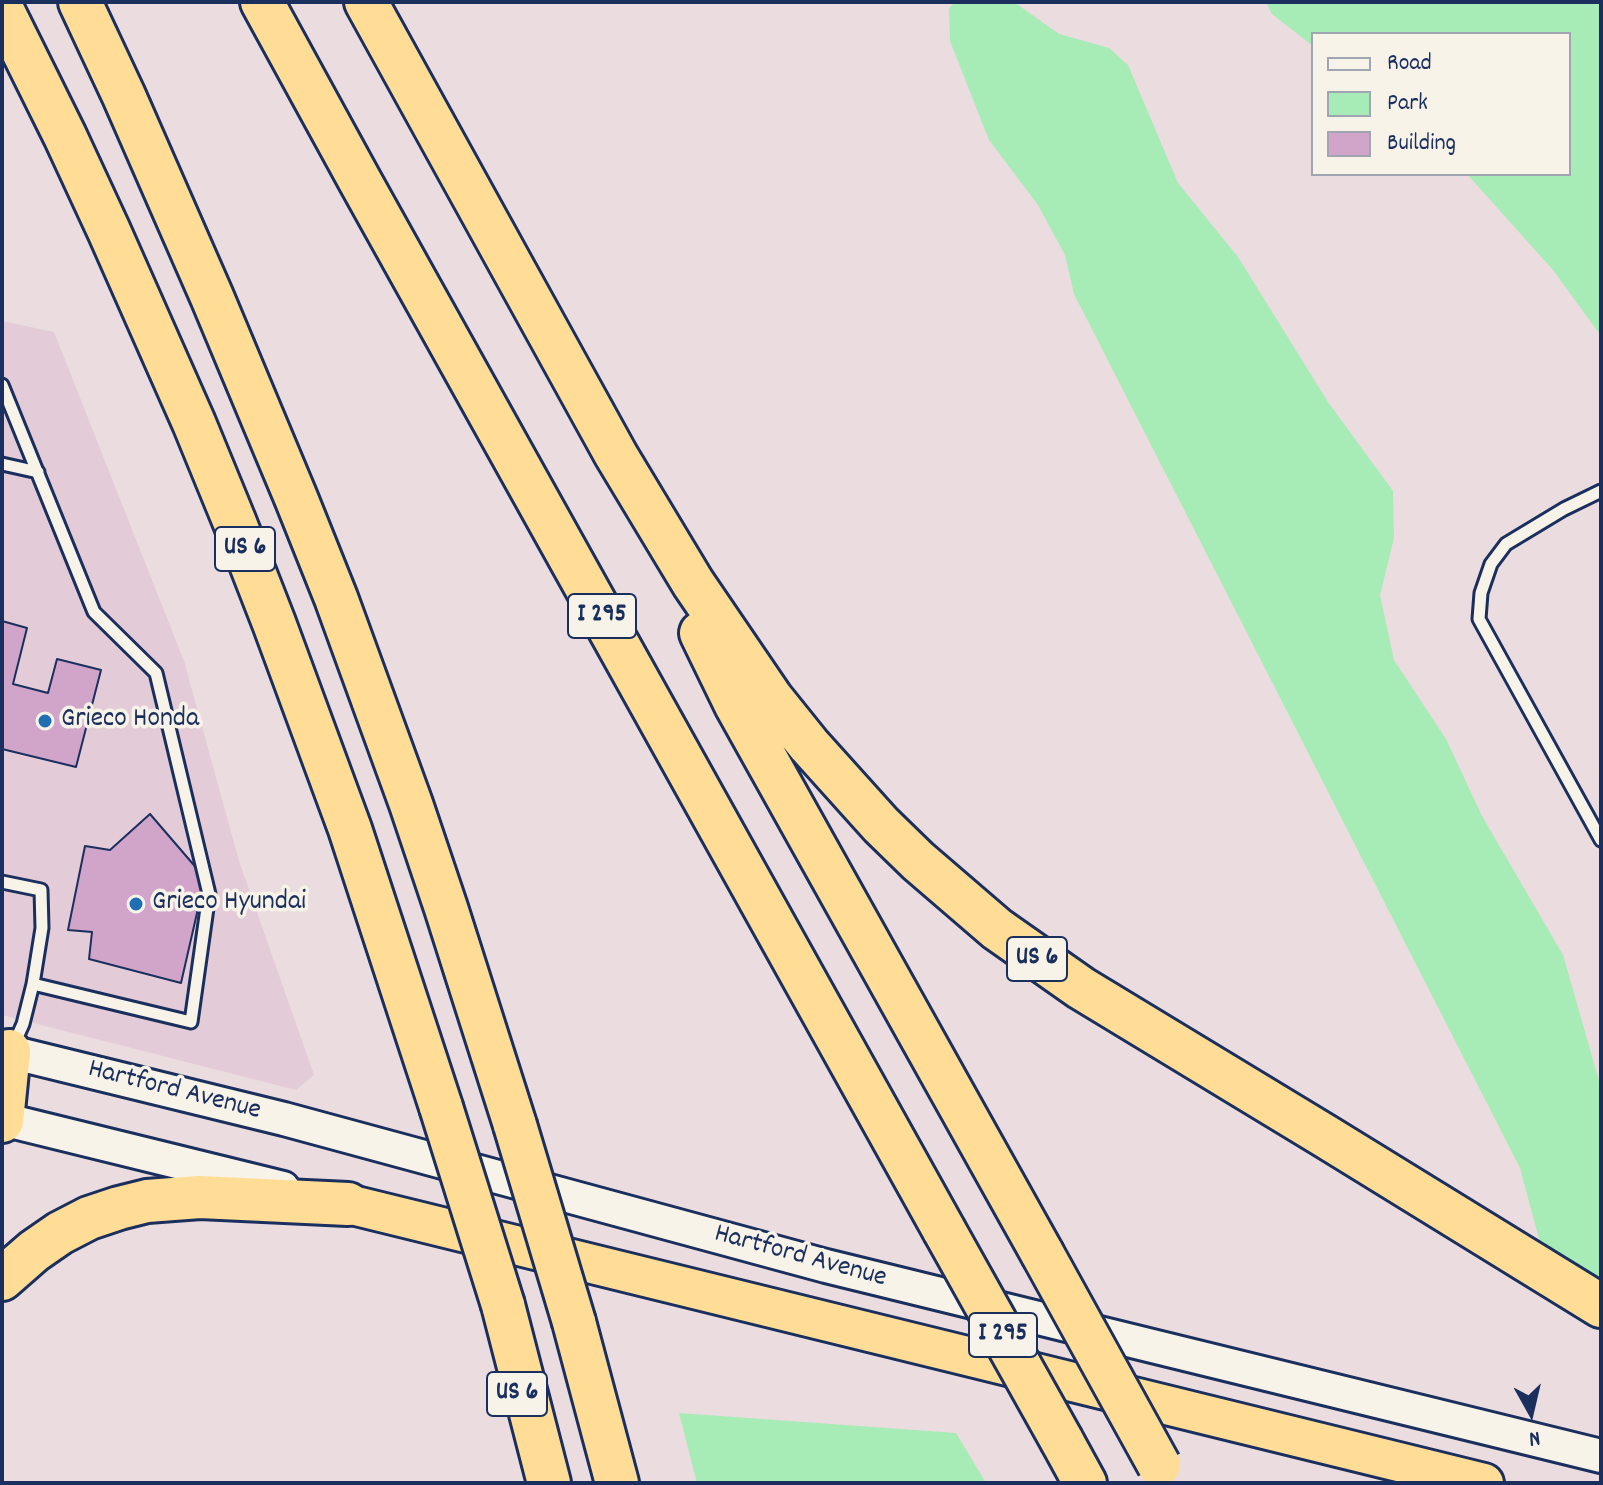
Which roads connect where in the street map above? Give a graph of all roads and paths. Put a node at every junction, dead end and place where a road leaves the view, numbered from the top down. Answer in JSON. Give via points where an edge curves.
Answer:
{"nodes":[{"id":1,"x":80,"y":2,"type":"edge"},
{"id":2,"x":262,"y":2,"type":"edge"},
{"id":3,"x":366,"y":2,"type":"edge"},
{"id":4,"x":2,"y":9,"type":"edge"},
{"id":5,"x":2,"y":385,"type":"edge"},
{"id":6,"x":616,"y":455,"type":"junction"},
{"id":7,"x":2,"y":464,"type":"edge"},
{"id":8,"x":38,"y":472,"type":"junction"},
{"id":9,"x":1601,"y":491,"type":"edge"},
{"id":10,"x":1601,"y":840,"type":"edge"},
{"id":11,"x":2,"y":882,"type":"edge"},
{"id":12,"x":33,"y":984,"type":"junction"},
{"id":13,"x":4,"y":1054,"type":"edge"},
{"id":14,"x":2,"y":1120,"type":"edge"},
{"id":15,"x":348,"y":1204,"type":"junction"},
{"id":16,"x":2,"y":1279,"type":"edge"},
{"id":17,"x":503,"y":1305,"type":"junction"},
{"id":18,"x":1601,"y":1306,"type":"edge"},
{"id":19,"x":1601,"y":1456,"type":"edge"},
{"id":20,"x":1164,"y":1474,"type":"edge"},
{"id":21,"x":532,"y":1483,"type":"edge"},
{"id":22,"x":549,"y":1483,"type":"edge"},
{"id":23,"x":617,"y":1483,"type":"edge"},
{"id":24,"x":1085,"y":1483,"type":"edge"},
{"id":25,"x":1484,"y":1483,"type":"edge"}],
"edges":[{"from":1,"to":23,"type":"highway","bridge":true,"via":[[296,498],[411,804],[515,1125]]},
{"from":2,"to":24,"type":"highway","number":"I 295","bridge":true},
{"from":3,"to":6,"type":"highway","number":"US 6"},
{"from":4,"to":17,"type":"highway","number":"US 6","bridge":true,"via":[[109,231],[274,623],[344,814]]},
{"from":5,"to":8,"type":"lane"},
{"from":6,"to":18,"type":"highway","number":"US 6","via":[[693,583],[772,699],[845,787],[957,896],[1081,988]]},
{"from":6,"to":20,"type":"highway","bridge":true,"via":[[736,705]]},
{"from":7,"to":8,"type":"lane"},
{"from":8,"to":12,"type":"lane","via":[[94,612],[156,673],[209,894],[191,1022]]},
{"from":9,"to":10,"type":"lane","via":[[1506,544],[1491,564],[1479,619]]},
{"from":11,"to":12,"type":"lane","via":[[41,890],[42,928]]},
{"from":12,"to":13,"type":"lane","via":[[23,1024]]},
{"from":13,"to":14,"type":"highway"},
{"from":13,"to":19,"type":"main road","name":"Hartford Avenue","via":[[284,1119],[826,1266]]},
{"from":14,"to":15,"type":"main road","name":"Hartford Avenue"},
{"from":15,"to":16,"type":"highway","via":[[200,1197],[147,1201],[89,1218],[60,1233]]},
{"from":15,"to":25,"type":"highway","name":"Hartford Avenue"},
{"from":17,"to":21,"type":"highway","number":"US 6"},
{"from":17,"to":22,"type":"highway"}]}
